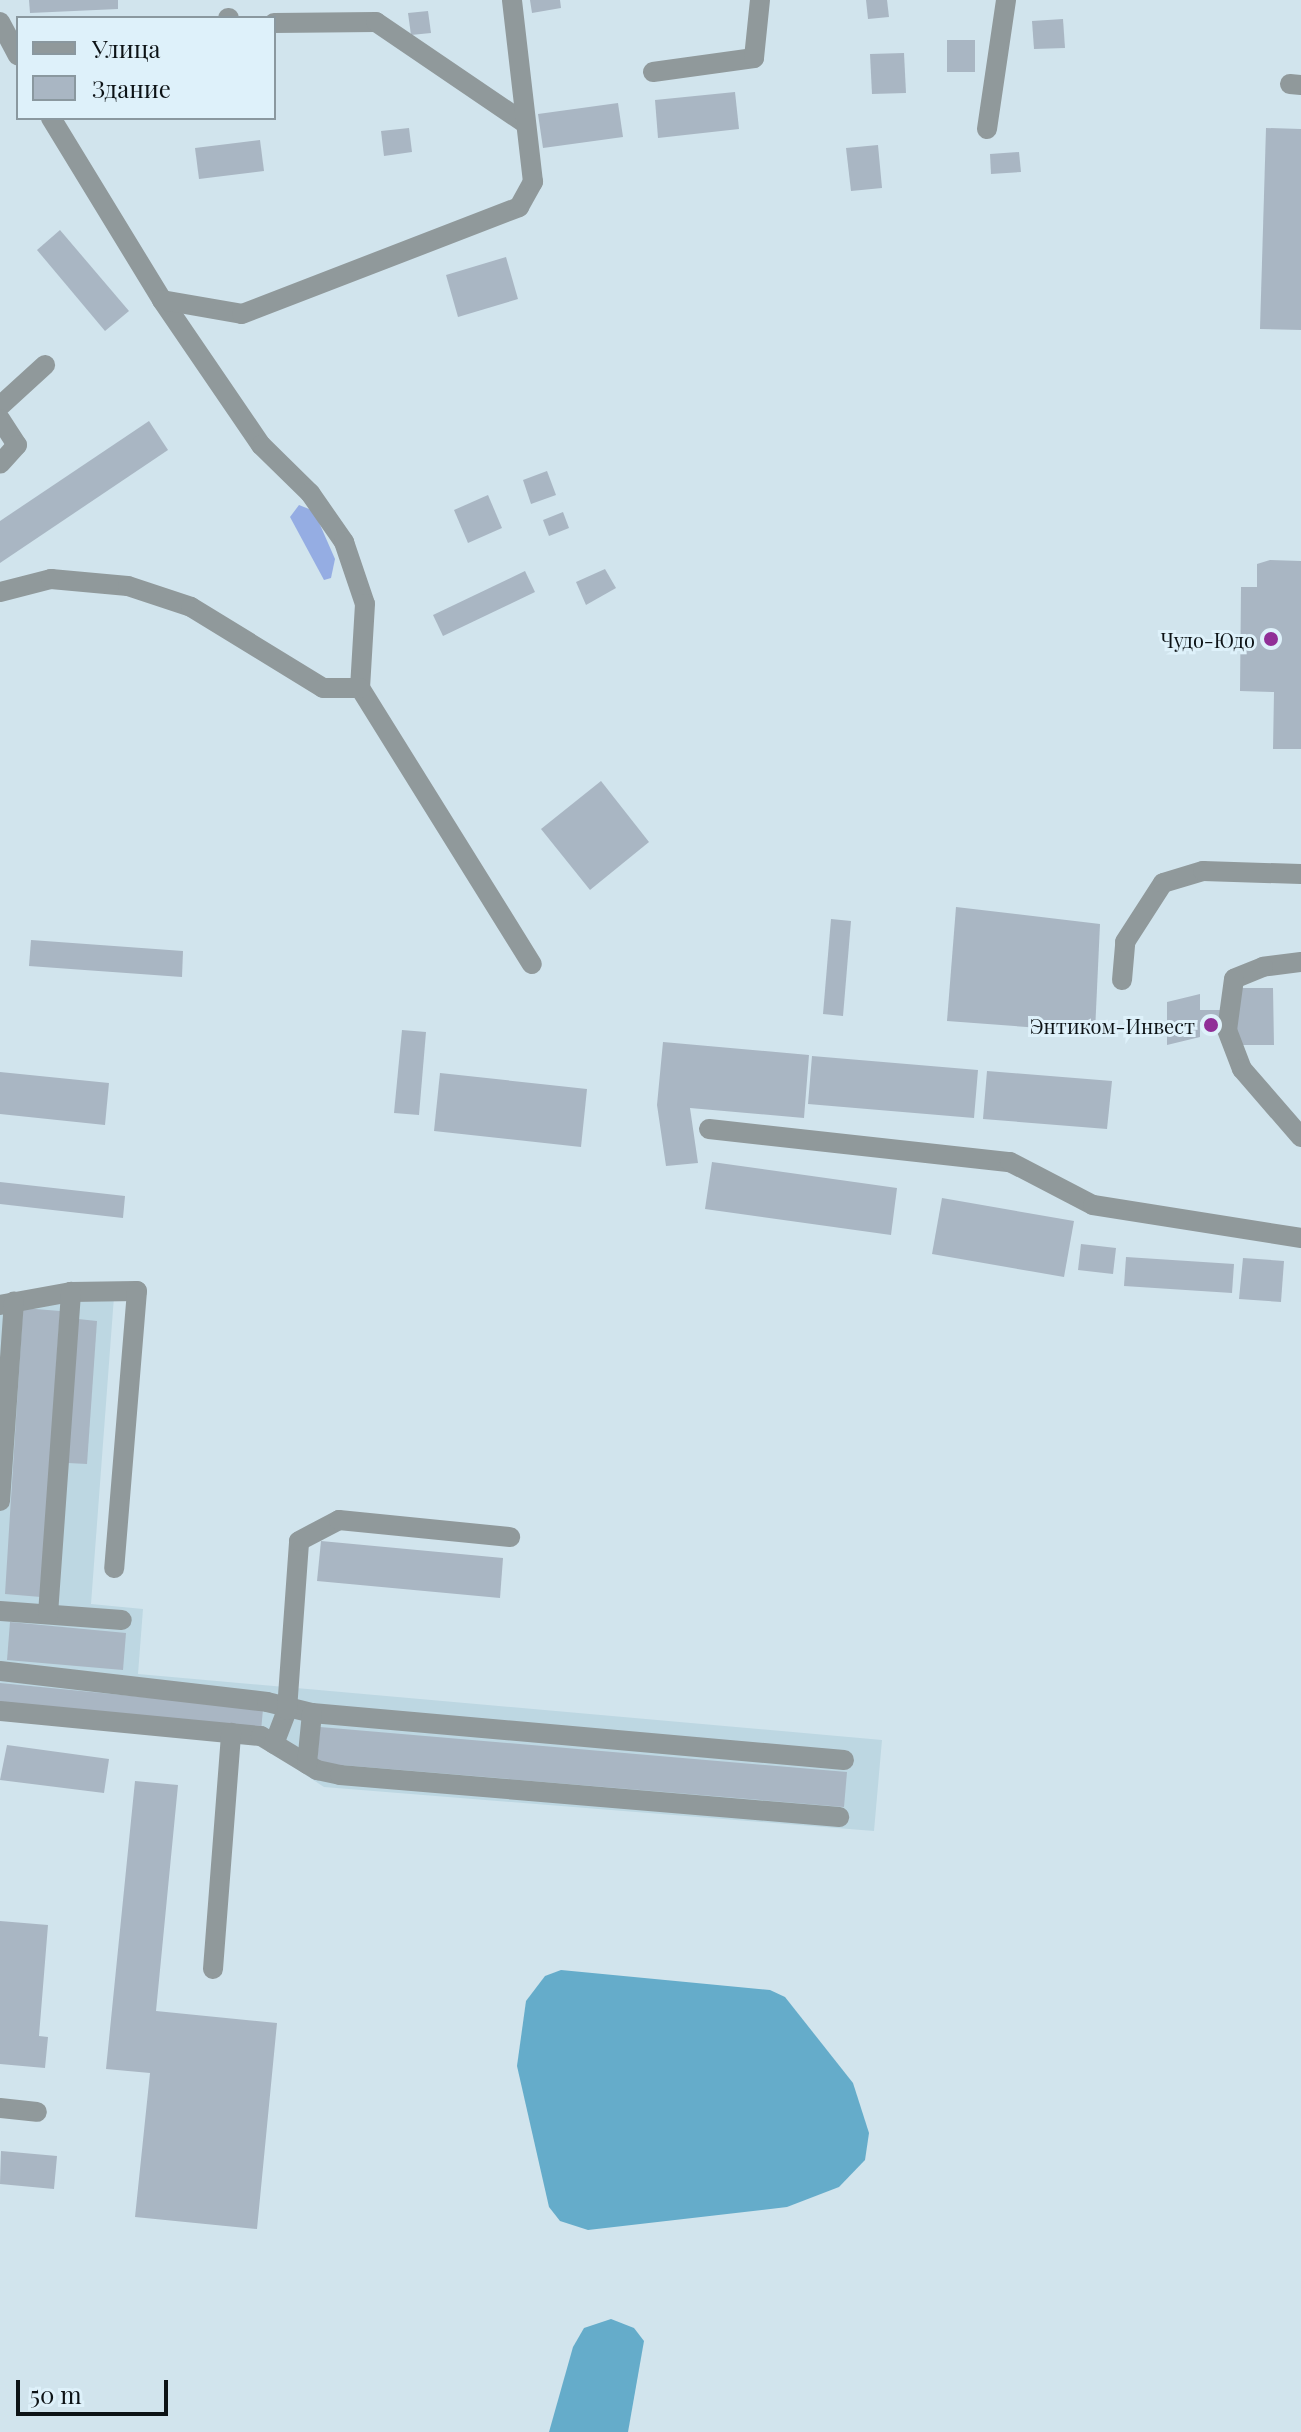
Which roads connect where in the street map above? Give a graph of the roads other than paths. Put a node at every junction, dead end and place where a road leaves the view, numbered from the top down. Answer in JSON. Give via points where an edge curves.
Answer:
{"nodes":[{"id":1,"x":512,"y":0,"type":"edge"},
{"id":2,"x":760,"y":0,"type":"edge"},
{"id":3,"x":1006,"y":0,"type":"edge"},
{"id":4,"x":276,"y":23,"type":"edge"},
{"id":5,"x":653,"y":72,"type":"dead end"},
{"id":6,"x":52,"y":120,"type":"edge"},
{"id":7,"x":526,"y":124,"type":"junction"},
{"id":8,"x":987,"y":129,"type":"dead end"},
{"id":9,"x":162,"y":300,"type":"junction"},
{"id":10,"x":45,"y":365,"type":"dead end"},
{"id":11,"x":0,"y":406,"type":"edge"},
{"id":12,"x":0,"y":419,"type":"edge"},
{"id":13,"x":0,"y":464,"type":"edge"},
{"id":14,"x":0,"y":592,"type":"edge"},
{"id":15,"x":360,"y":688,"type":"junction"},
{"id":16,"x":1301,"y":874,"type":"edge"},
{"id":17,"x":1301,"y":962,"type":"edge"},
{"id":18,"x":532,"y":964,"type":"dead end"},
{"id":19,"x":1122,"y":980,"type":"dead end"},
{"id":20,"x":709,"y":1129,"type":"dead end"},
{"id":21,"x":1301,"y":1137,"type":"edge"},
{"id":22,"x":1301,"y":1238,"type":"edge"},
{"id":23,"x":71,"y":1292,"type":"junction"},
{"id":24,"x":7,"y":1303,"type":"edge"},
{"id":25,"x":0,"y":1501,"type":"edge"},
{"id":26,"x":510,"y":1537,"type":"dead end"},
{"id":27,"x":114,"y":1568,"type":"dead end"},
{"id":28,"x":0,"y":1611,"type":"edge"},
{"id":29,"x":48,"y":1614,"type":"junction"},
{"id":30,"x":122,"y":1620,"type":"dead end"},
{"id":31,"x":0,"y":1671,"type":"edge"},
{"id":32,"x":287,"y":1710,"type":"junction"},
{"id":33,"x":0,"y":1711,"type":"edge"},
{"id":34,"x":312,"y":1713,"type":"junction"},
{"id":35,"x":231,"y":1733,"type":"junction"},
{"id":36,"x":274,"y":1744,"type":"junction"},
{"id":37,"x":844,"y":1760,"type":"dead end"},
{"id":38,"x":307,"y":1764,"type":"junction"},
{"id":39,"x":839,"y":1817,"type":"dead end"},
{"id":40,"x":213,"y":1969,"type":"dead end"},
{"id":41,"x":0,"y":2108,"type":"edge"},
{"id":42,"x":37,"y":2112,"type":"dead end"}],
"edges":[{"from":1,"to":7,"type":"street"},
{"from":2,"to":5,"type":"street","via":[[754,58]]},
{"from":3,"to":8,"type":"street"},
{"from":4,"to":7,"type":"street","via":[[376,22]]},
{"from":6,"to":9,"type":"street"},
{"from":7,"to":9,"type":"street","via":[[533,182],[519,207],[242,314]]},
{"from":9,"to":15,"type":"street","via":[[261,445],[310,493],[344,542],[365,604]]},
{"from":10,"to":11,"type":"street"},
{"from":12,"to":13,"type":"street","via":[[17,445]]},
{"from":14,"to":15,"type":"street","via":[[51,579],[128,586],[191,607],[323,688]]},
{"from":15,"to":18,"type":"street"},
{"from":16,"to":19,"type":"street","via":[[1203,871],[1163,883],[1125,942]]},
{"from":17,"to":21,"type":"street","via":[[1263,967],[1234,979],[1227,1030],[1242,1069]]},
{"from":20,"to":22,"type":"street","via":[[1010,1162],[1093,1205]]},
{"from":23,"to":24,"type":"street"},
{"from":23,"to":27,"type":"street","via":[[137,1291]]},
{"from":23,"to":29,"type":"street"},
{"from":24,"to":25,"type":"street"},
{"from":26,"to":32,"type":"street","via":[[339,1520],[299,1541]]},
{"from":28,"to":29,"type":"street"},
{"from":29,"to":30,"type":"street"},
{"from":31,"to":32,"type":"street","via":[[267,1702]]},
{"from":32,"to":34,"type":"street"},
{"from":32,"to":36,"type":"street"},
{"from":33,"to":35,"type":"street"},
{"from":34,"to":37,"type":"street"},
{"from":34,"to":38,"type":"street"},
{"from":35,"to":36,"type":"street"},
{"from":35,"to":40,"type":"street"},
{"from":36,"to":38,"type":"street"},
{"from":38,"to":39,"type":"street","via":[[340,1775]]},
{"from":41,"to":42,"type":"street"}]}
